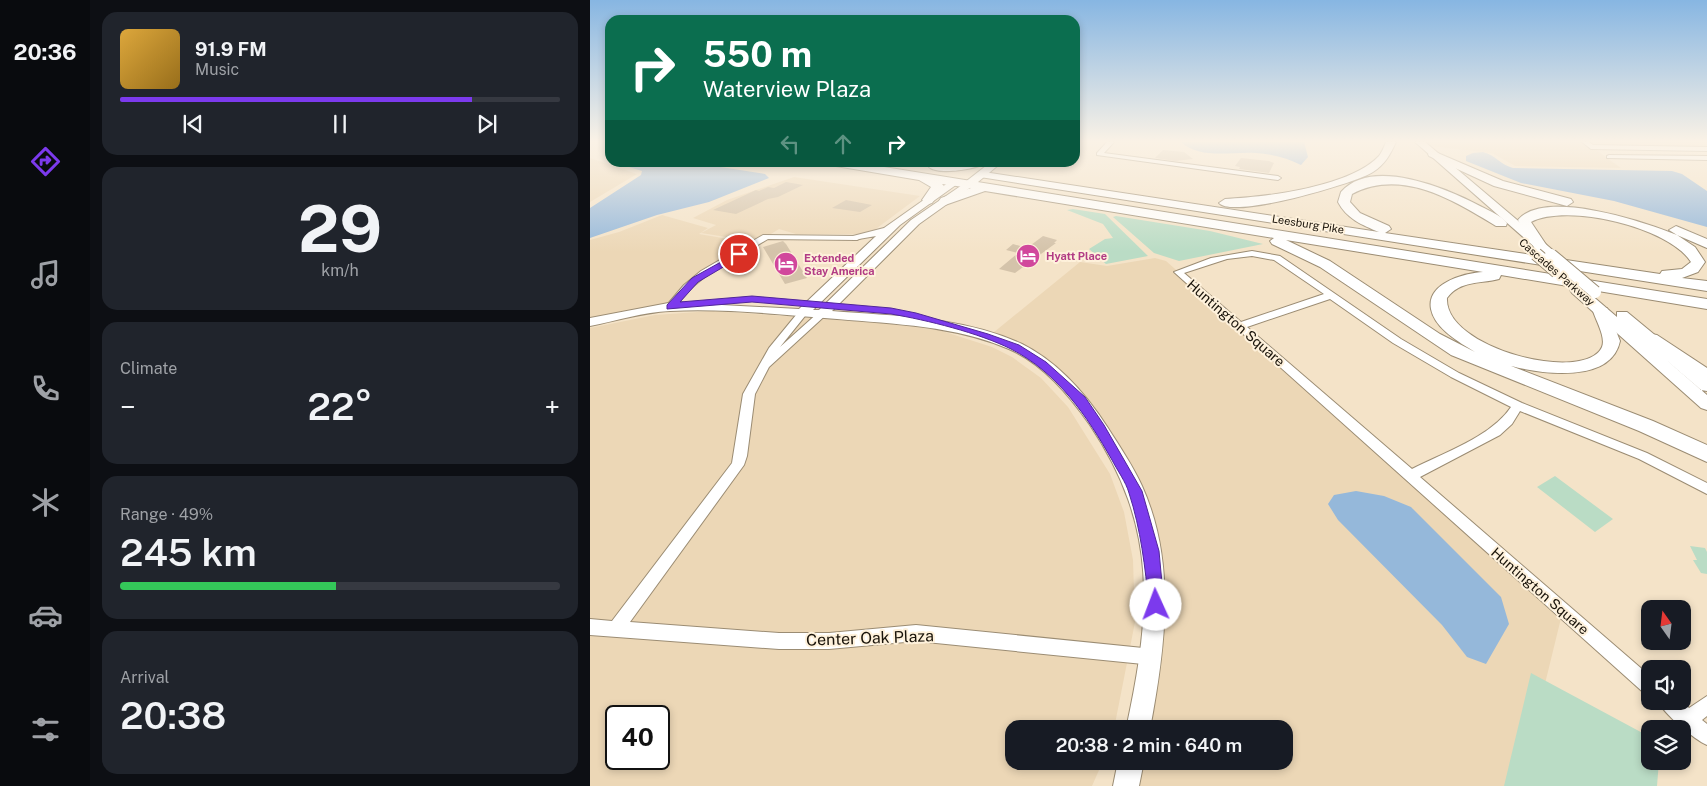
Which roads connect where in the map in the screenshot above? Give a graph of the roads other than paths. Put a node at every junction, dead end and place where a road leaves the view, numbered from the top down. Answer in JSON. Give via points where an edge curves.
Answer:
{"nodes":[{"id":1,"x":923,"y":179,"type":"edge"},
{"id":2,"x":931,"y":179,"type":"edge"},
{"id":3,"x":969,"y":179,"type":"junction"},
{"id":4,"x":1026,"y":179,"type":"edge"},
{"id":5,"x":1030,"y":179,"type":"edge"},
{"id":6,"x":1345,"y":179,"type":"edge"},
{"id":7,"x":1449,"y":179,"type":"edge"},
{"id":8,"x":1460,"y":179,"type":"edge"},
{"id":9,"x":1485,"y":179,"type":"edge"},
{"id":10,"x":954,"y":182,"type":"junction"},
{"id":11,"x":1050,"y":184,"type":"junction"},
{"id":12,"x":1003,"y":190,"type":"junction"},
{"id":13,"x":1113,"y":194,"type":"junction"},
{"id":14,"x":928,"y":200,"type":"junction"},
{"id":15,"x":945,"y":201,"type":"junction"},
{"id":16,"x":896,"y":223,"type":"junction"},
{"id":17,"x":1501,"y":223,"type":"junction"},
{"id":18,"x":1205,"y":224,"type":"junction"},
{"id":19,"x":858,"y":238,"type":"junction"},
{"id":20,"x":1707,"y":244,"type":"edge"},
{"id":21,"x":1463,"y":248,"type":"junction"},
{"id":22,"x":866,"y":250,"type":"junction"},
{"id":23,"x":1538,"y":250,"type":"junction"},
{"id":24,"x":1596,"y":269,"type":"junction"},
{"id":25,"x":1553,"y":279,"type":"junction"},
{"id":26,"x":1707,"y":286,"type":"edge"},
{"id":27,"x":1330,"y":295,"type":"junction"},
{"id":28,"x":834,"y":305,"type":"junction"},
{"id":29,"x":1707,"y":305,"type":"edge"},
{"id":30,"x":670,"y":307,"type":"junction"},
{"id":31,"x":808,"y":307,"type":"junction"},
{"id":32,"x":1601,"y":311,"type":"junction"},
{"id":33,"x":823,"y":314,"type":"junction"},
{"id":34,"x":590,"y":322,"type":"edge"},
{"id":35,"x":935,"y":323,"type":"junction"},
{"id":36,"x":1240,"y":326,"type":"junction"},
{"id":37,"x":1651,"y":339,"type":"junction"},
{"id":38,"x":762,"y":370,"type":"junction"},
{"id":39,"x":1707,"y":376,"type":"edge"},
{"id":40,"x":1707,"y":386,"type":"edge"},
{"id":41,"x":1707,"y":404,"type":"edge"},
{"id":42,"x":1518,"y":406,"type":"junction"},
{"id":43,"x":1707,"y":454,"type":"edge"},
{"id":44,"x":1410,"y":476,"type":"junction"},
{"id":45,"x":1707,"y":489,"type":"edge"},
{"id":46,"x":590,"y":627,"type":"edge"},
{"id":47,"x":616,"y":628,"type":"junction"},
{"id":48,"x":1153,"y":657,"type":"junction"},
{"id":49,"x":1641,"y":679,"type":"edge"},
{"id":50,"x":1707,"y":705,"type":"edge"},
{"id":51,"x":1677,"y":710,"type":"edge"},
{"id":52,"x":1140,"y":720,"type":"edge"},
{"id":53,"x":1688,"y":720,"type":"joint"},
{"id":54,"x":1691,"y":723,"type":"edge"},
{"id":55,"x":1707,"y":736,"type":"edge"},
{"id":56,"x":1129,"y":770,"type":"edge"},
{"id":57,"x":1126,"y":786,"type":"edge"}],
"edges":[{"from":1,"to":14,"type":"highway","via":[[938,186]]},
{"from":2,"to":10,"type":"highway"},
{"from":3,"to":10,"type":"highway","name":"Leesburg Pike"},
{"from":3,"to":12,"type":"highway","name":"Leesburg Pike"},
{"from":3,"to":15,"type":"street"},
{"from":4,"to":11,"type":"highway"},
{"from":5,"to":11,"type":"highway","name":"Leesburg Pike"},
{"from":6,"to":13,"type":"highway","via":[[1318,190],[1249,203],[1203,203]]},
{"from":7,"to":17,"type":"main road","name":"Cascades Parkway"},
{"from":8,"to":23,"type":"main road","name":"Cascades Parkway"},
{"from":9,"to":20,"type":"highway","via":[[1517,191],[1635,216]]},
{"from":10,"to":14,"type":"street"},
{"from":11,"to":13,"type":"highway","name":"Leesburg Pike"},
{"from":12,"to":15,"type":"highway","via":[[969,191]]},
{"from":12,"to":18,"type":"highway","name":"Leesburg Pike"},
{"from":13,"to":21,"type":"highway","name":"Leesburg Pike"},
{"from":14,"to":16,"type":"street"},
{"from":15,"to":28,"type":"street","via":[[915,222]]},
{"from":16,"to":19,"type":"street","via":[[874,235]]},
{"from":16,"to":22,"type":"street"},
{"from":17,"to":21,"type":"highway","via":[[1452,195],[1418,184],[1373,181],[1355,186],[1344,196],[1349,211],[1373,225]]},
{"from":17,"to":23,"type":"main road","name":"Cascades Parkway"},
{"from":18,"to":25,"type":"highway","name":"Leesburg Pike"},
{"from":18,"to":43,"type":"highway","via":[[1250,233],[1297,249],[1343,273],[1458,351],[1646,426]]},
{"from":19,"to":22,"type":"street","via":[[866,242]]},
{"from":19,"to":30,"type":"street","via":[[766,237],[699,277]]},
{"from":21,"to":24,"type":"highway","name":"Leesburg Pike"},
{"from":22,"to":31,"type":"street"},
{"from":23,"to":24,"type":"highway","via":[[1524,220],[1538,211],[1569,210],[1604,216],[1660,233],[1690,249],[1698,262],[1690,271],[1670,274]]},
{"from":23,"to":32,"type":"main road","name":"Cascades Parkway","bridge":true},
{"from":23,"to":37,"type":"main road","name":"Cascades Parkway","bridge":true,"via":[[1551,255]]},
{"from":24,"to":26,"type":"highway","name":"Leesburg Pike"},
{"from":25,"to":29,"type":"highway","name":"Leesburg Pike"},
{"from":25,"to":32,"type":"highway","via":[[1487,275],[1465,278],[1444,289],[1438,305],[1450,326],[1478,346],[1519,362],[1557,368],[1589,364],[1610,350],[1612,341]]},
{"from":27,"to":36,"type":"street"},
{"from":27,"to":36,"type":"street","name":"Huntington Square","via":[[1284,262],[1262,254],[1240,254],[1178,272]]},
{"from":27,"to":42,"type":"street","name":"Huntington Square","via":[[1425,359]]},
{"from":28,"to":31,"type":"street"},
{"from":28,"to":33,"type":"street"},
{"from":28,"to":35,"type":"street","via":[[913,315]]},
{"from":30,"to":31,"type":"street"},
{"from":30,"to":34,"type":"street"},
{"from":31,"to":33,"type":"street"},
{"from":31,"to":38,"type":"street","via":[[774,348]]},
{"from":32,"to":41,"type":"main road","name":"Cascades Parkway"},
{"from":33,"to":35,"type":"street"},
{"from":33,"to":38,"type":"street"},
{"from":35,"to":48,"type":"street","via":[[967,330],[1021,350],[1043,364],[1081,400],[1100,428],[1136,491],[1144,519],[1156,587]]},
{"from":36,"to":44,"type":"street","name":"Huntington Square"},
{"from":37,"to":39,"type":"highway"},
{"from":37,"to":40,"type":"main road","name":"Cascades Parkway"},
{"from":38,"to":47,"type":"street","via":[[749,394],[738,465]]},
{"from":42,"to":44,"type":"street","via":[[1496,432]]},
{"from":42,"to":45,"type":"street","name":"Huntington Square","via":[[1643,456]]},
{"from":44,"to":49,"type":"street","name":"Huntington Square"},
{"from":46,"to":47,"type":"street","name":"Center Oak Plaza"},
{"from":47,"to":48,"type":"street","name":"Center Oak Plaza","via":[[779,642],[916,633]]},
{"from":48,"to":52,"type":"street"},
{"from":50,"to":53,"type":"street"},
{"from":51,"to":53,"type":"street"},
{"from":54,"to":55,"type":"street"},
{"from":56,"to":57,"type":"street"}]}
